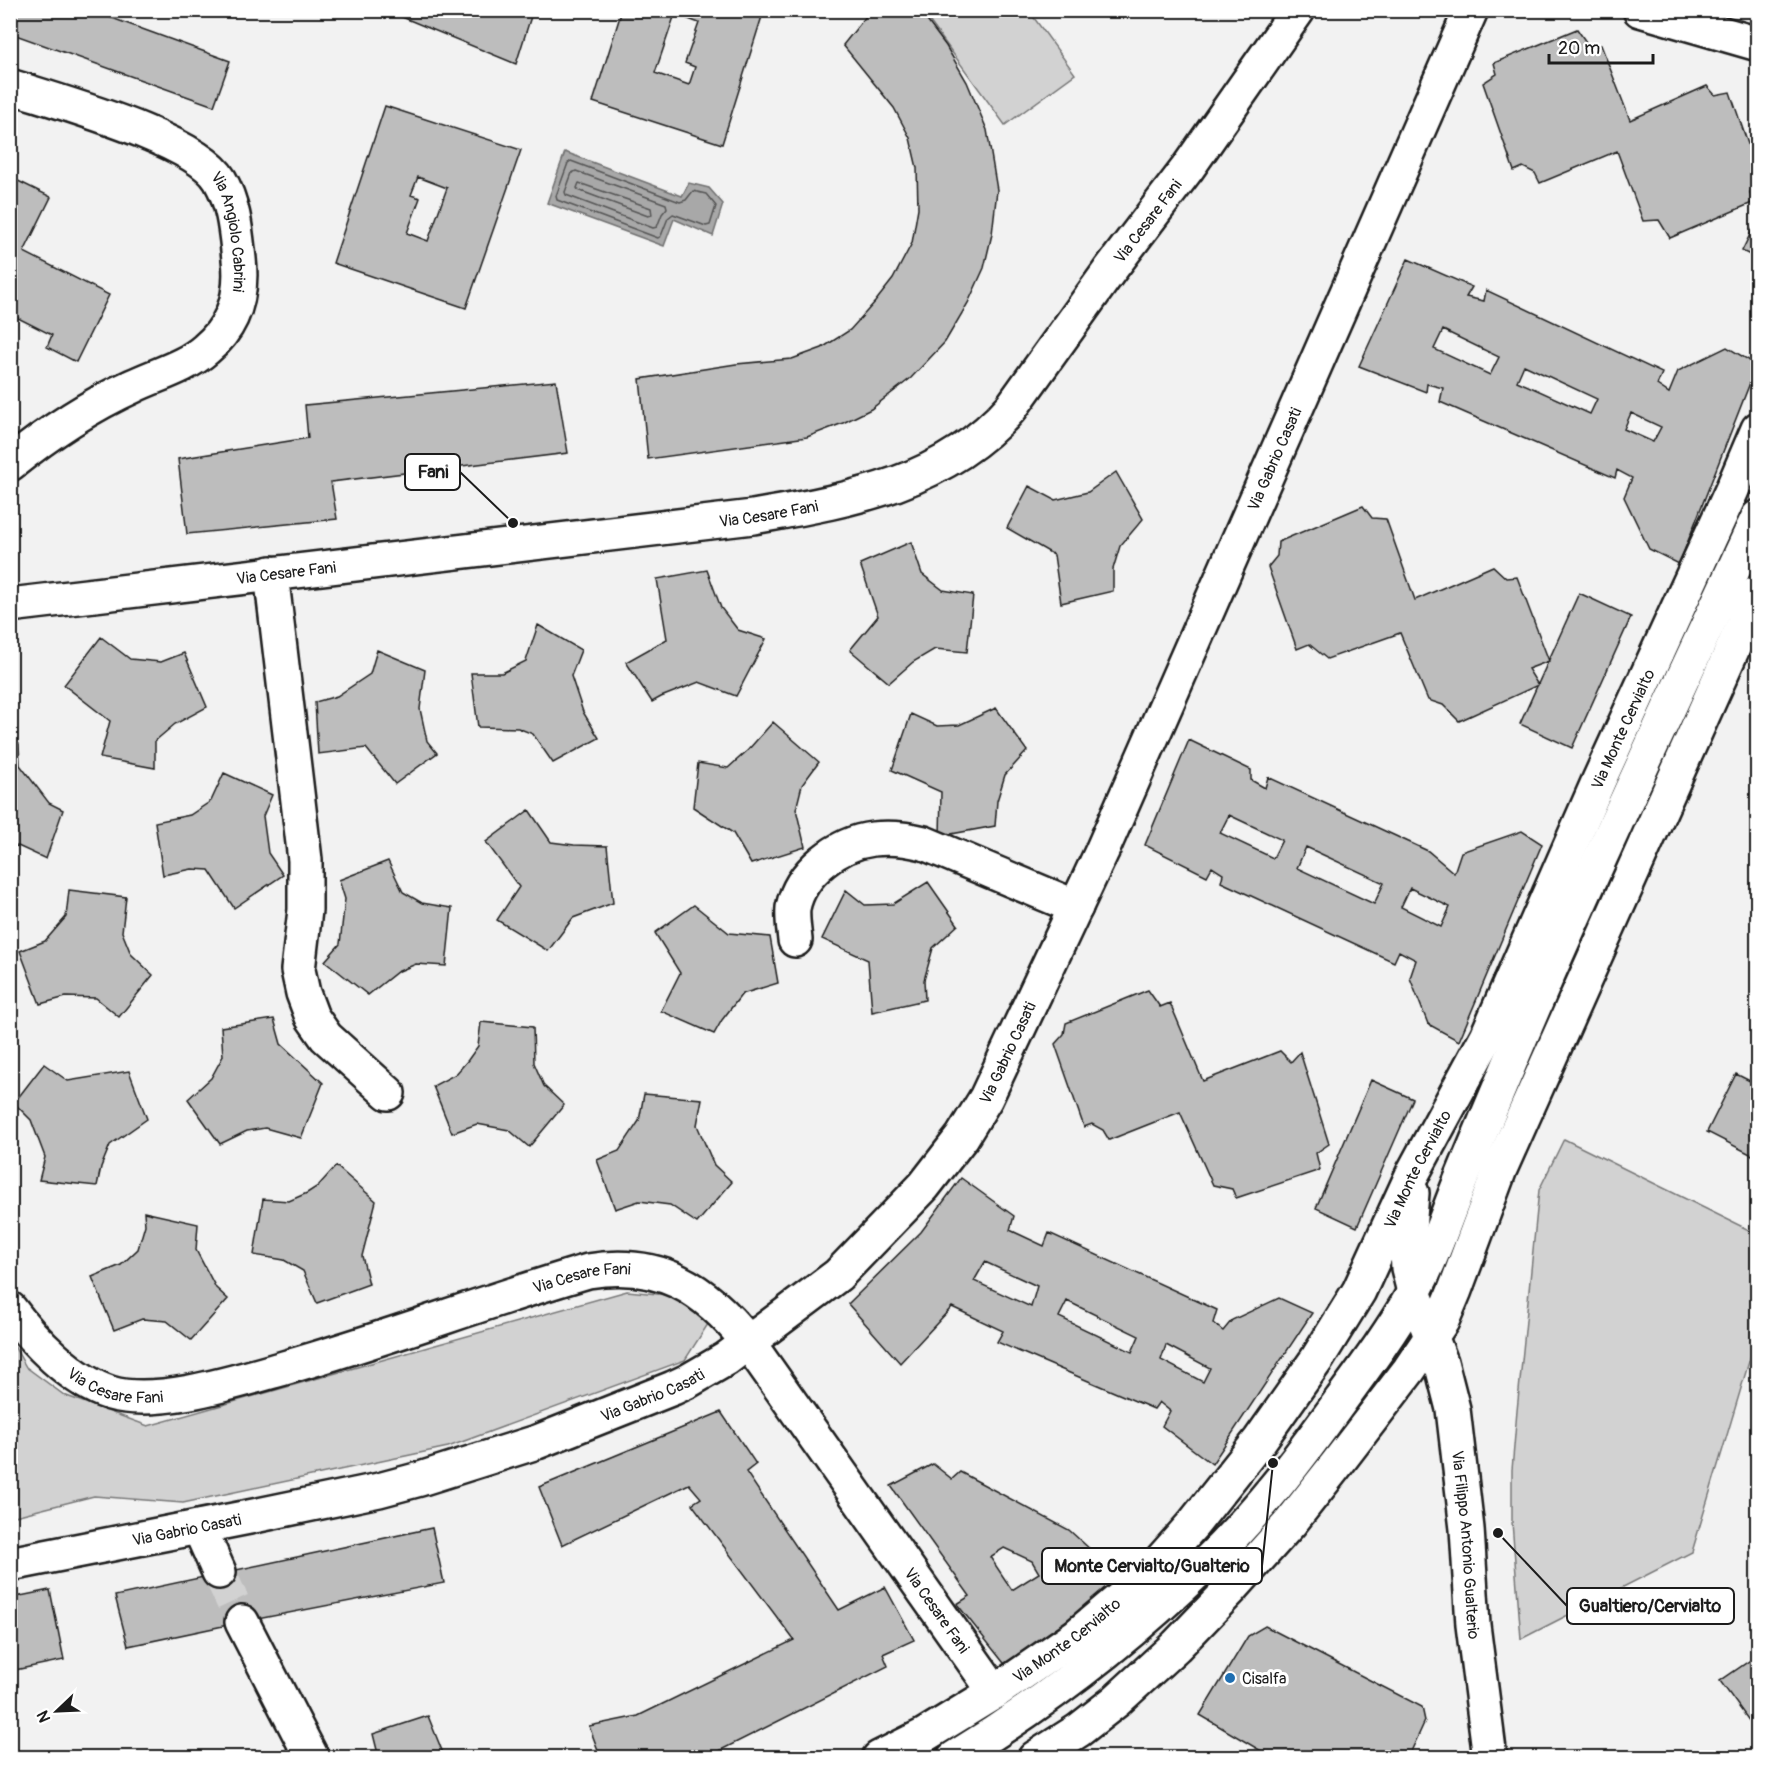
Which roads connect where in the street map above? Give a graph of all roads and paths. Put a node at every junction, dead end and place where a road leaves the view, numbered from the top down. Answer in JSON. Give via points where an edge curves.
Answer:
{"nodes":[{"id":1,"x":1298,"y":10,"type":"edge"},
{"id":2,"x":1471,"y":10,"type":"edge"},
{"id":3,"x":1640,"y":10,"type":"edge"},
{"id":4,"x":1758,"y":44,"type":"edge"},
{"id":5,"x":10,"y":86,"type":"edge"},
{"id":6,"x":1758,"y":429,"type":"edge"},
{"id":7,"x":10,"y":464,"type":"edge"},
{"id":8,"x":1758,"y":517,"type":"edge"},
{"id":9,"x":271,"y":573,"type":"junction"},
{"id":10,"x":1758,"y":592,"type":"edge"},
{"id":11,"x":10,"y":605,"type":"edge"},
{"id":12,"x":1076,"y":907,"type":"junction"},
{"id":13,"x":795,"y":940,"type":"dead end"},
{"id":14,"x":388,"y":1093,"type":"dead end"},
{"id":15,"x":1414,"y":1171,"type":"junction"},
{"id":16,"x":1414,"y":1292,"type":"junction"},
{"id":17,"x":10,"y":1309,"type":"edge"},
{"id":18,"x":1432,"y":1335,"type":"junction"},
{"id":19,"x":748,"y":1342,"type":"junction"},
{"id":20,"x":199,"y":1527,"type":"junction"},
{"id":21,"x":10,"y":1564,"type":"edge"},
{"id":22,"x":219,"y":1572,"type":"tunnel mouth"},
{"id":23,"x":242,"y":1622,"type":"tunnel mouth"},
{"id":24,"x":995,"y":1692,"type":"junction"},
{"id":25,"x":312,"y":1758,"type":"edge"},
{"id":26,"x":879,"y":1758,"type":"edge"},
{"id":27,"x":954,"y":1758,"type":"edge"},
{"id":28,"x":1035,"y":1758,"type":"edge"},
{"id":29,"x":1490,"y":1758,"type":"edge"}],
"edges":[{"from":1,"to":9,"type":"street","name":"Via Cesare Fani","via":[[1030,383],[998,423],[945,463],[920,476],[863,494],[753,517]]},
{"from":2,"to":12,"type":"street","name":"Via Gabrio Casati"},
{"from":3,"to":4,"type":"street"},
{"from":5,"to":7,"type":"street","name":"Via Angiolo Cabrini","via":[[172,144],[207,165],[220,179],[228,198],[241,272],[235,312],[204,351],[99,403],[39,440]]},
{"from":6,"to":15,"type":"street","name":"Via Monte Cervialto","via":[[1487,1036]]},
{"from":8,"to":16,"type":"street","name":"Via Monte Cervialto","via":[[1629,792]]},
{"from":9,"to":11,"type":"street","name":"Via Cesare Fani"},
{"from":9,"to":14,"type":"street","via":[[305,860],[305,910],[298,970],[303,993],[312,1017],[326,1037]]},
{"from":10,"to":18,"type":"street","via":[[1505,1158],[1452,1299]]},
{"from":12,"to":13,"type":"street","via":[[924,843],[873,839],[840,850],[813,871],[798,892],[794,906]]},
{"from":12,"to":19,"type":"street","name":"Via Gabrio Casati","via":[[992,1089],[949,1156],[838,1275]]},
{"from":15,"to":16,"type":"street","name":"Via Filippo Antonio Gualterio","via":[[1407,1253]]},
{"from":15,"to":24,"type":"street","name":"Via Monte Cervialto","via":[[1346,1315],[1260,1440],[1200,1515],[1146,1577],[1076,1636]]},
{"from":16,"to":18,"type":"street","name":"Via Filippo Antonio Gualterio"},
{"from":16,"to":27,"type":"street","name":"Via Monte Cervialto","via":[[1369,1362],[1298,1458],[1208,1562],[1099,1659]]},
{"from":17,"to":19,"type":"street","name":"Via Cesare Fani","via":[[38,1342],[88,1383],[111,1393],[136,1396],[213,1387],[335,1353],[570,1276],[618,1268],[652,1272],[683,1283],[715,1305]]},
{"from":18,"to":28,"type":"street","via":[[1329,1474],[1231,1589],[1116,1701]]},
{"from":18,"to":29,"type":"street","name":"Via Filippo Antonio Gualterio","via":[[1453,1409],[1476,1659]]},
{"from":19,"to":20,"type":"street","name":"Via Gabrio Casati","via":[[688,1381],[526,1445],[379,1490]]},
{"from":19,"to":24,"type":"street","name":"Via Cesare Fani"},
{"from":20,"to":21,"type":"street","name":"Via Gabrio Casati"},
{"from":20,"to":22,"type":"street"},
{"from":23,"to":25,"type":"street"},
{"from":24,"to":26,"type":"street","name":"Via Monte Cervialto"}]}
